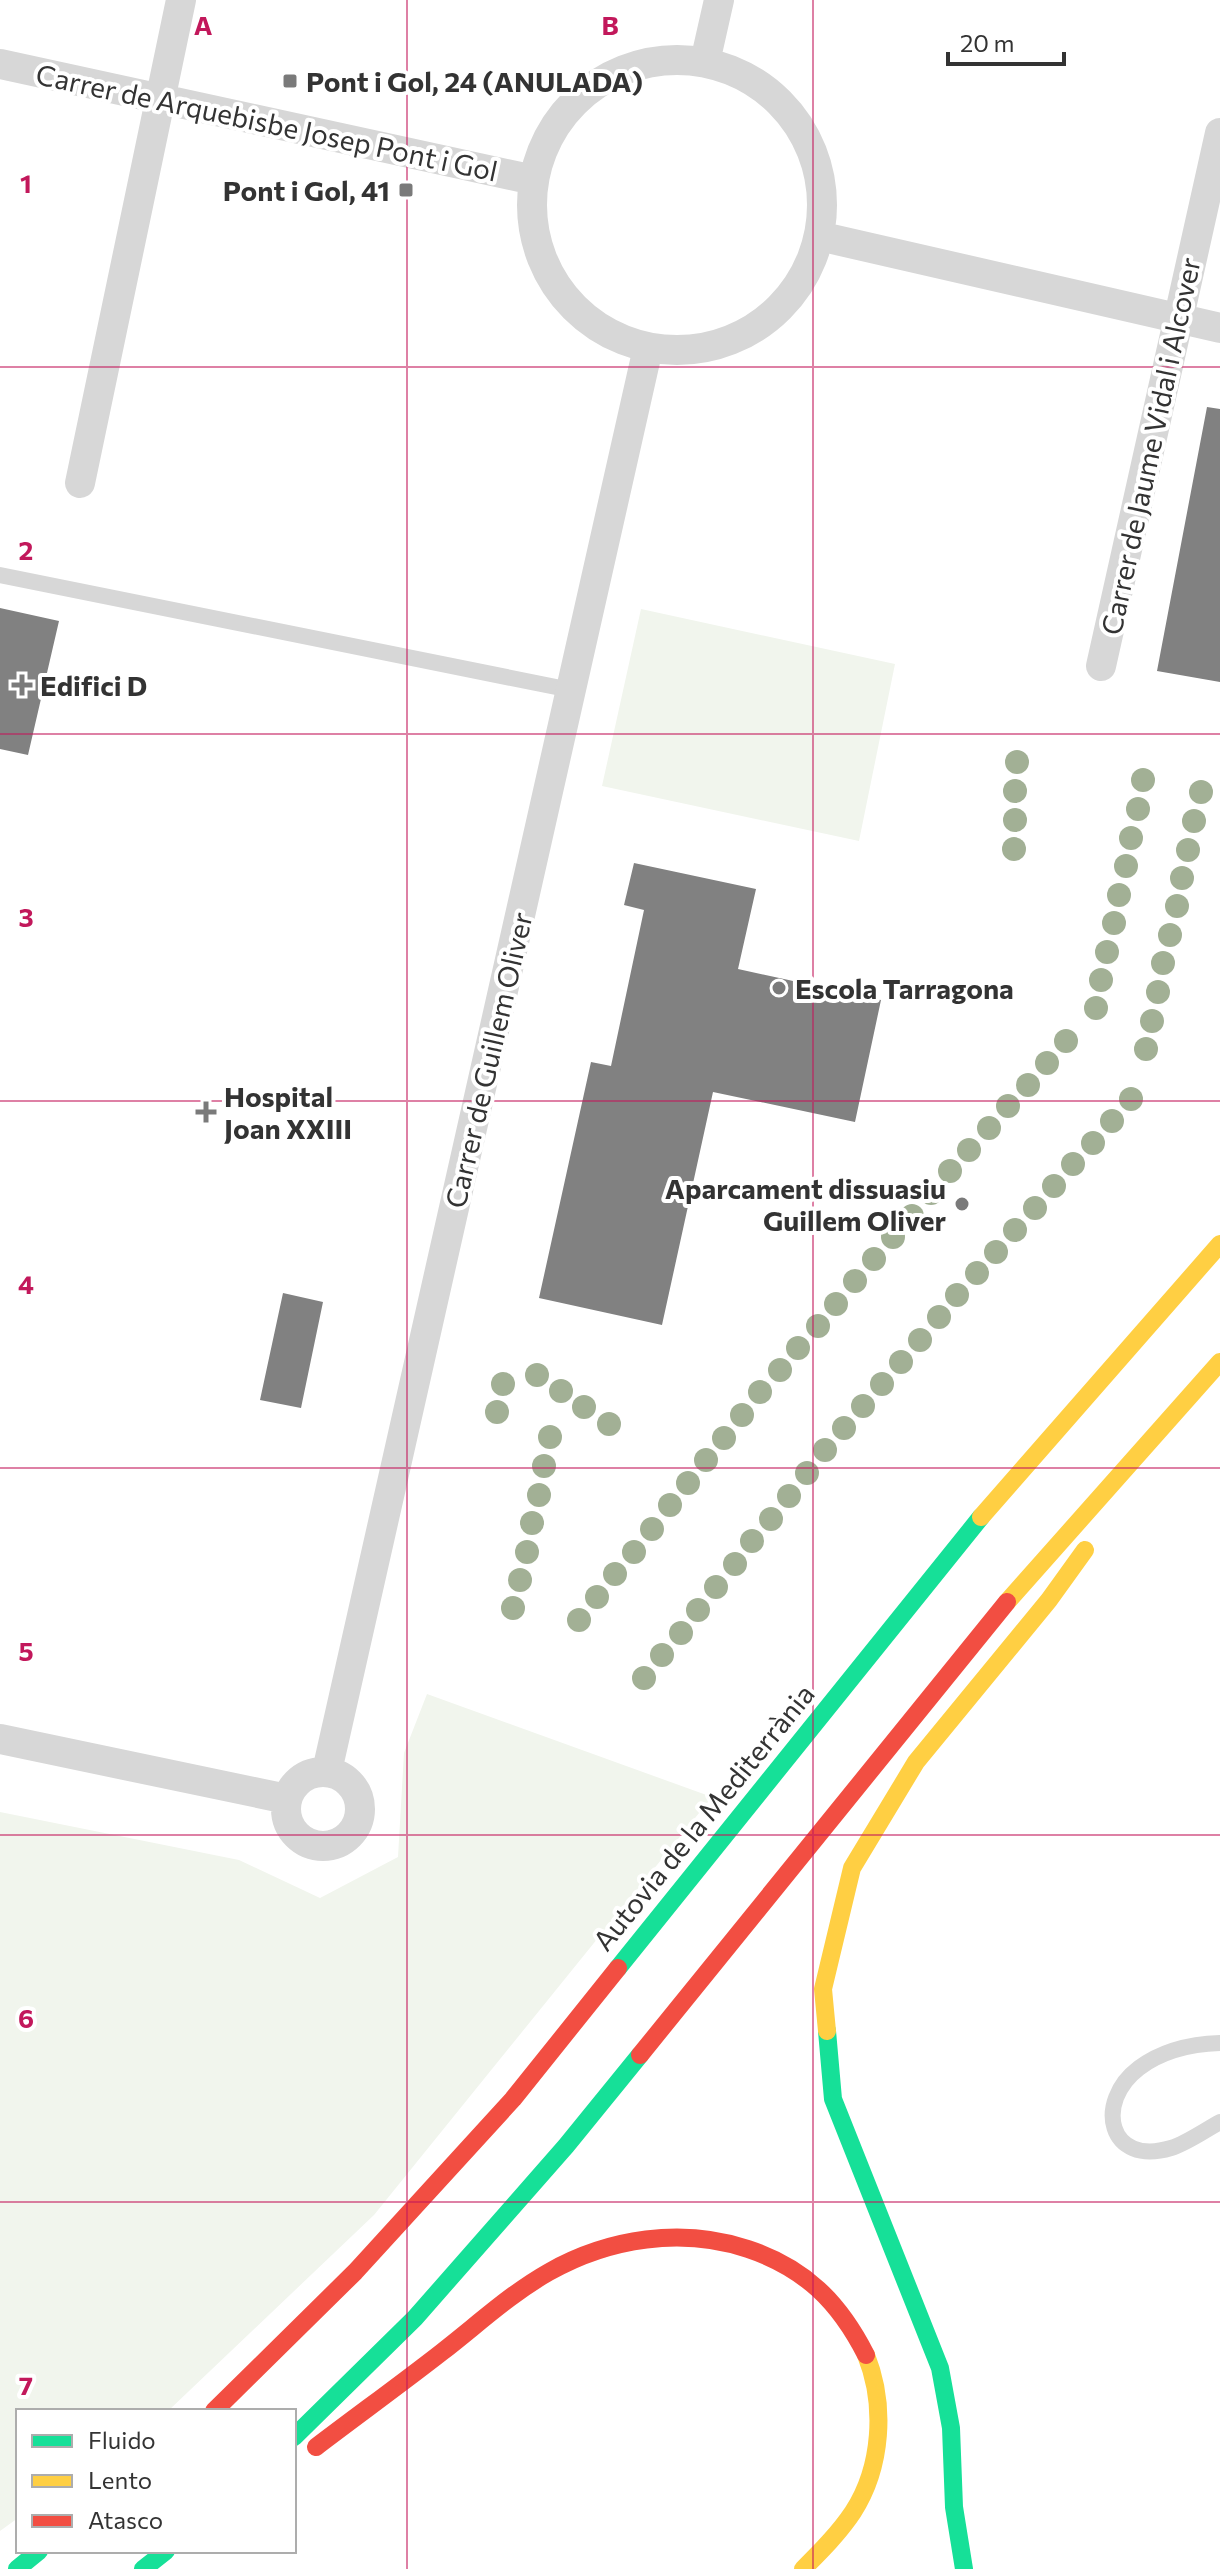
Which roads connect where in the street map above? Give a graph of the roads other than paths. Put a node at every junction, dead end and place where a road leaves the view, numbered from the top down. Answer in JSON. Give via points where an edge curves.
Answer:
{"nodes":[{"id":1,"x":181,"y":0,"type":"edge"},
{"id":2,"x":719,"y":0,"type":"edge"},
{"id":3,"x":705,"y":62,"type":"junction"},
{"id":4,"x":0,"y":64,"type":"edge"},
{"id":5,"x":160,"y":99,"type":"junction"},
{"id":6,"x":1220,"y":133,"type":"edge"},
{"id":7,"x":534,"y":180,"type":"junction"},
{"id":8,"x":819,"y":236,"type":"junction"},
{"id":9,"x":1178,"y":319,"type":"junction"},
{"id":10,"x":1220,"y":328,"type":"edge"},
{"id":11,"x":648,"y":348,"type":"junction"},
{"id":12,"x":80,"y":483,"type":"dead end"},
{"id":13,"x":0,"y":575,"type":"edge"},
{"id":14,"x":1101,"y":666,"type":"dead end"},
{"id":15,"x":571,"y":690,"type":"junction"},
{"id":16,"x":1220,"y":1244,"type":"edge"},
{"id":17,"x":1220,"y":1362,"type":"edge"},
{"id":18,"x":1112,"y":1512,"type":"dead end"},
{"id":19,"x":1094,"y":1537,"type":"dead end"},
{"id":20,"x":0,"y":1739,"type":"edge"},
{"id":21,"x":327,"y":1771,"type":"junction"},
{"id":22,"x":287,"y":1799,"type":"junction"},
{"id":23,"x":1220,"y":2043,"type":"edge"},
{"id":24,"x":1220,"y":2122,"type":"edge"},
{"id":25,"x":216,"y":2409,"type":"edge"},
{"id":26,"x":296,"y":2435,"type":"edge"},
{"id":27,"x":302,"y":2456,"type":"dead end"},
{"id":28,"x":37,"y":2553,"type":"edge"},
{"id":29,"x":163,"y":2553,"type":"edge"},
{"id":30,"x":17,"y":2569,"type":"edge"},
{"id":31,"x":143,"y":2569,"type":"edge"},
{"id":32,"x":803,"y":2569,"type":"edge"},
{"id":33,"x":964,"y":2569,"type":"edge"}],
"edges":[{"from":1,"to":5,"type":"street"},
{"from":2,"to":3,"type":"street"},
{"from":3,"to":7,"type":"street","via":[[665,60],[631,68],[594,86],[561,118]]},
{"from":3,"to":8,"type":"street","via":[[754,82],[784,107],[804,135],[821,188]]},
{"from":4,"to":5,"type":"street","name":"Carrer de Arquebisbe Josep Pont i Gol"},
{"from":5,"to":7,"type":"street","name":"Carrer de Arquebisbe Josep Pont i Gol"},
{"from":5,"to":12,"type":"street"},
{"from":6,"to":9,"type":"street","name":"Carrer de Jaume Vidal i Alcover"},
{"from":7,"to":11,"type":"street","via":[[533,226],[554,284],[587,320]]},
{"from":8,"to":9,"type":"street"},
{"from":8,"to":11,"type":"street","via":[[807,270],[768,319],[728,341],[697,350]]},
{"from":9,"to":10,"type":"street"},
{"from":9,"to":14,"type":"street","name":"Carrer de Jaume Vidal i Alcover"},
{"from":11,"to":15,"type":"street","name":"Carrer de Guillem Oliver"},
{"from":13,"to":15,"type":"lane"},
{"from":15,"to":21,"type":"street","name":"Carrer de Guillem Oliver"},
{"from":16,"to":25,"type":"highway","name":"Autovia de la Mediterrània","via":[[963,1537],[513,2099],[355,2272]]},
{"from":17,"to":18,"type":"highway"},
{"from":17,"to":26,"type":"highway","via":[[1024,1581],[566,2146],[415,2318]]},
{"from":19,"to":33,"type":"highway","via":[[916,1762],[852,1868],[823,1989],[833,2099],[940,2368]]},
{"from":20,"to":22,"type":"street"},
{"from":21,"to":22,"type":"street","via":[[303,1777]]},
{"from":21,"to":22,"type":"street","via":[[346,1779],[360,1805],[354,1830],[342,1841],[317,1846],[301,1839],[286,1817]]},
{"from":23,"to":24,"type":"lane","via":[[1191,2044],[1137,2069],[1111,2113],[1114,2130],[1127,2146],[1141,2152],[1171,2148]]},
{"from":27,"to":32,"type":"highway","via":[[504,2303],[565,2264],[661,2237],[707,2238],[753,2248],[816,2285],[860,2340],[873,2373],[878,2434],[871,2472],[850,2519]]},
{"from":28,"to":30,"type":"highway"},
{"from":29,"to":31,"type":"highway"}]}
